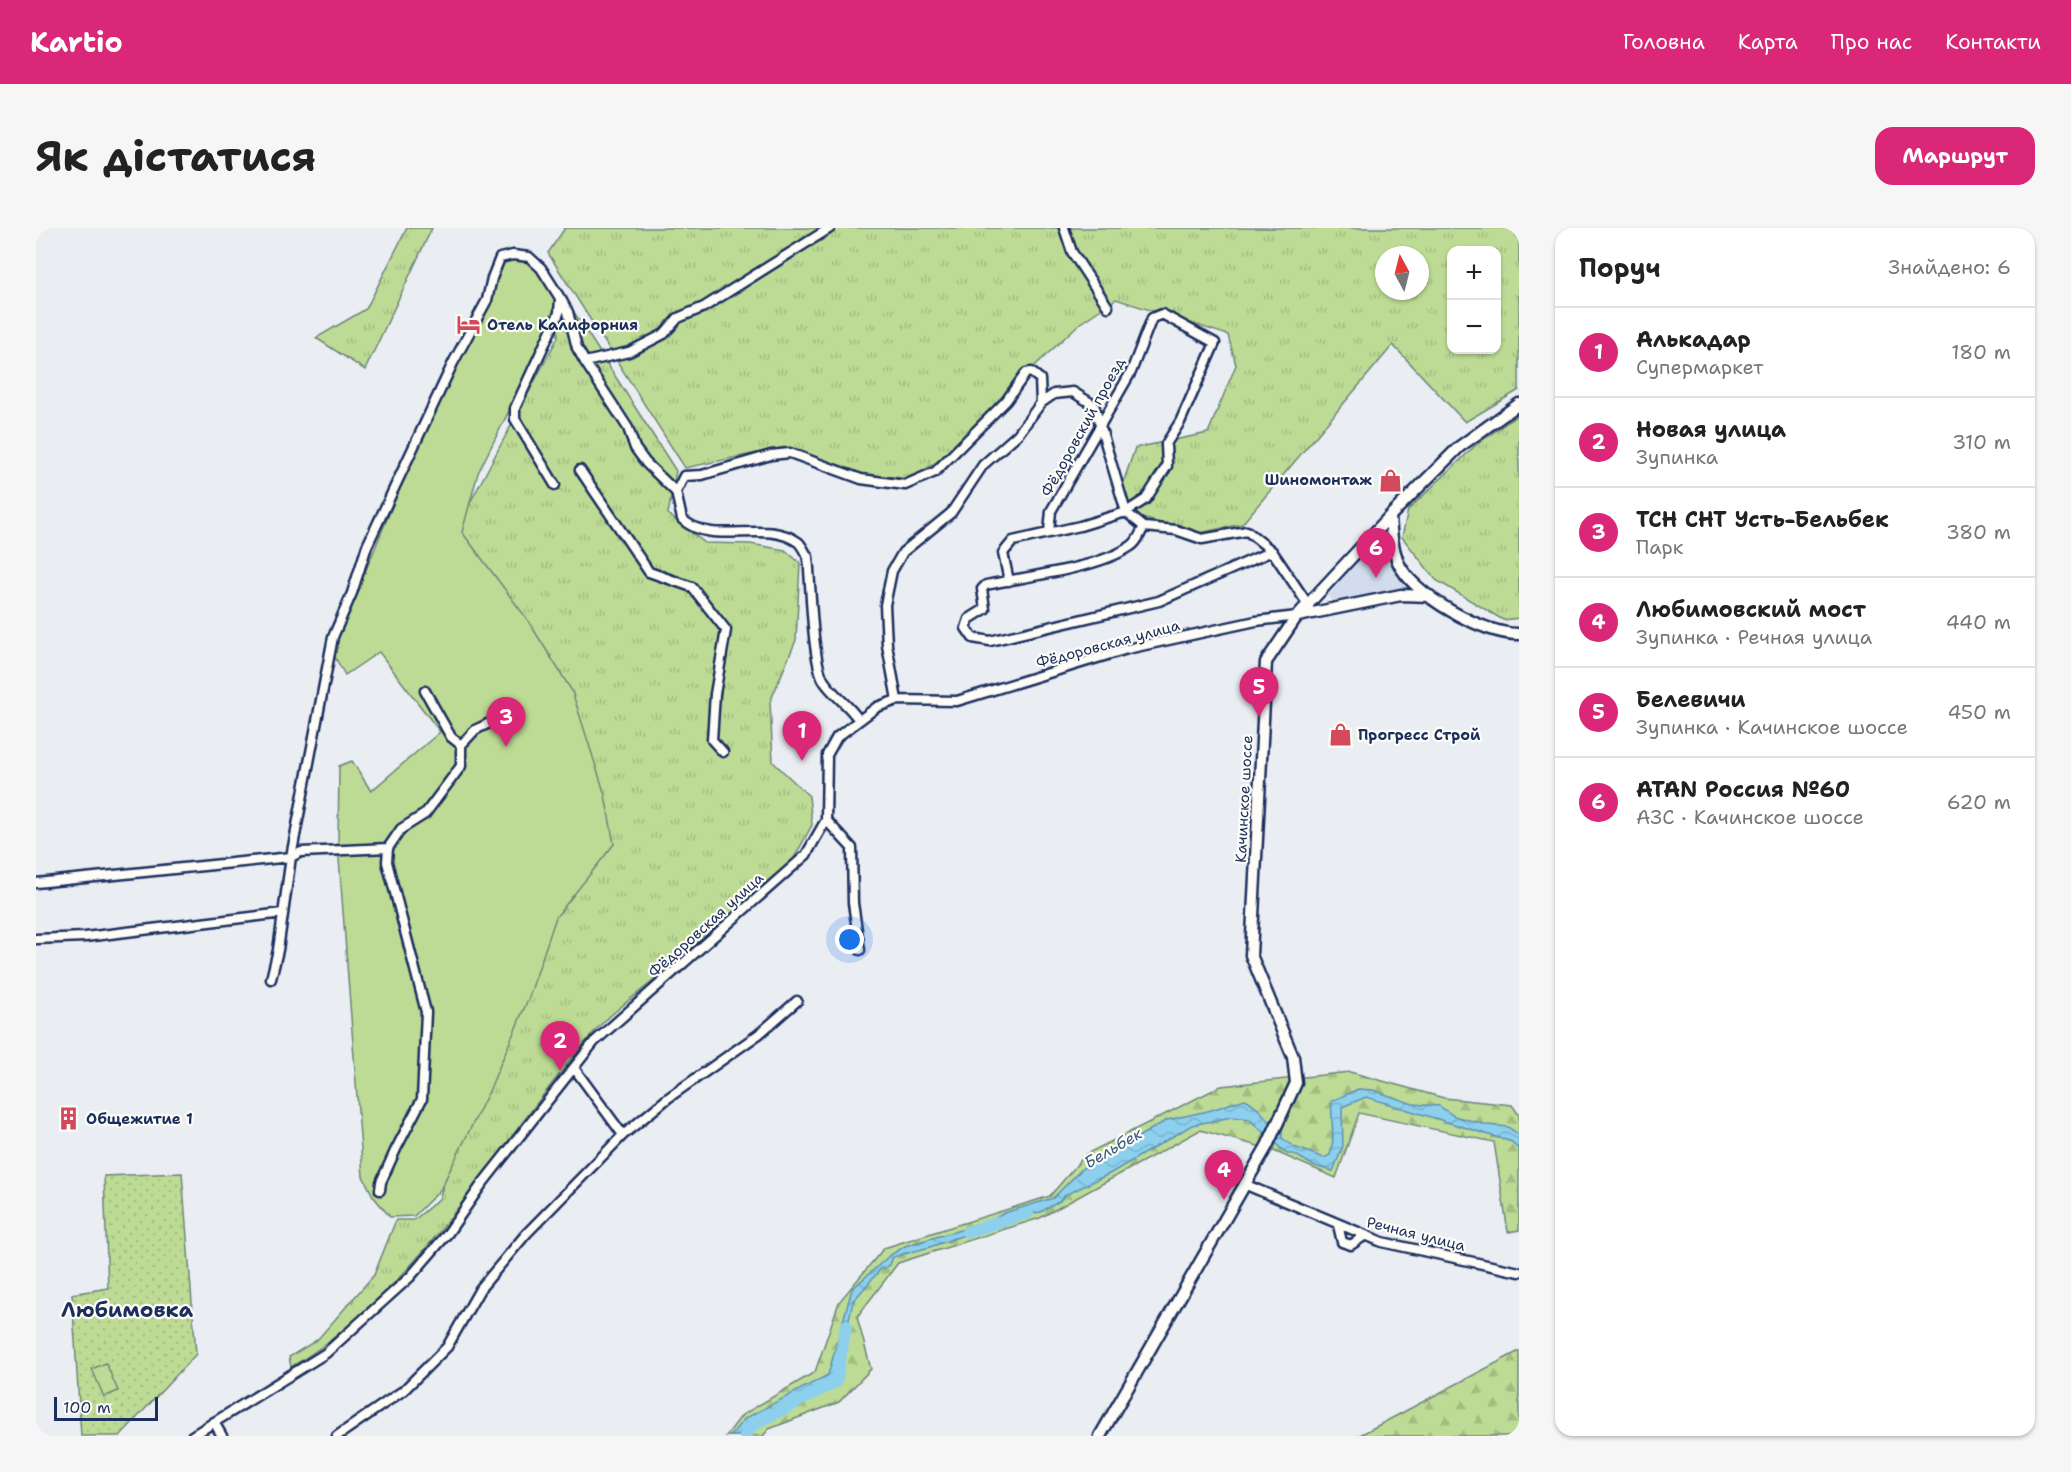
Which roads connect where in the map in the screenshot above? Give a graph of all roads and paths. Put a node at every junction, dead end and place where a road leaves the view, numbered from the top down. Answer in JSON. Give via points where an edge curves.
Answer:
{"nodes":[{"id":1,"x":830,"y":228,"type":"edge"},
{"id":2,"x":1064,"y":231,"type":"edge"},
{"id":3,"x":560,"y":298,"type":"junction"},
{"id":4,"x":1108,"y":307,"type":"dead end"},
{"id":5,"x":585,"y":362,"type":"junction"},
{"id":6,"x":1041,"y":403,"type":"junction"},
{"id":7,"x":1519,"y":404,"type":"edge"},
{"id":8,"x":1099,"y":424,"type":"junction"},
{"id":9,"x":580,"y":470,"type":"dead end"},
{"id":10,"x":555,"y":485,"type":"dead end"},
{"id":11,"x":676,"y":492,"type":"junction"},
{"id":12,"x":1126,"y":512,"type":"junction"},
{"id":13,"x":1390,"y":516,"type":"junction"},
{"id":14,"x":1144,"y":526,"type":"junction"},
{"id":15,"x":1049,"y":532,"type":"junction"},
{"id":16,"x":1272,"y":551,"type":"junction"},
{"id":17,"x":1009,"y":581,"type":"junction"},
{"id":18,"x":1430,"y":596,"type":"junction"},
{"id":19,"x":1309,"y":606,"type":"junction"},
{"id":20,"x":1297,"y":616,"type":"junction"},
{"id":21,"x":1519,"y":634,"type":"edge"},
{"id":22,"x":425,"y":691,"type":"dead end"},
{"id":23,"x":897,"y":699,"type":"junction"},
{"id":24,"x":516,"y":710,"type":"dead end"},
{"id":25,"x":858,"y":719,"type":"junction"},
{"id":26,"x":461,"y":745,"type":"junction"},
{"id":27,"x":723,"y":752,"type":"dead end"},
{"id":28,"x":826,"y":820,"type":"junction"},
{"id":29,"x":388,"y":848,"type":"junction"},
{"id":30,"x":291,"y":857,"type":"junction"},
{"id":31,"x":36,"y":883,"type":"edge"},
{"id":32,"x":283,"y":913,"type":"junction"},
{"id":33,"x":36,"y":939,"type":"edge"},
{"id":34,"x":860,"y":950,"type":"dead end"},
{"id":35,"x":271,"y":979,"type":"dead end"},
{"id":36,"x":797,"y":1001,"type":"dead end"},
{"id":37,"x":574,"y":1068,"type":"junction"},
{"id":38,"x":623,"y":1135,"type":"junction"},
{"id":39,"x":1244,"y":1184,"type":"junction"},
{"id":40,"x":380,"y":1190,"type":"dead end"},
{"id":41,"x":1338,"y":1226,"type":"junction"},
{"id":42,"x":1364,"y":1236,"type":"junction"},
{"id":43,"x":1519,"y":1272,"type":"edge"},
{"id":44,"x":214,"y":1422,"type":"junction"},
{"id":45,"x":192,"y":1436,"type":"edge"},
{"id":46,"x":222,"y":1436,"type":"edge"},
{"id":47,"x":337,"y":1436,"type":"edge"},
{"id":48,"x":1100,"y":1436,"type":"edge"}],
"edges":[{"from":1,"to":5,"type":"street","via":[[704,307],[678,318],[664,334],[629,352]]},
{"from":2,"to":4,"type":"street","via":[[1079,266]]},
{"from":3,"to":5,"type":"street"},
{"from":3,"to":10,"type":"street","via":[[559,312],[515,408],[514,419]]},
{"from":3,"to":30,"type":"street","via":[[529,257],[500,258],[487,300],[367,546],[333,637]]},
{"from":5,"to":11,"type":"street","via":[[628,428],[635,448]]},
{"from":6,"to":8,"type":"street","via":[[1054,394],[1073,392],[1094,405]]},
{"from":6,"to":11,"type":"street","via":[[1040,380],[1032,372],[1026,373],[1006,401],[935,472],[905,485],[861,479],[790,453],[684,476]]},
{"from":6,"to":23,"type":"street","via":[[1017,434],[982,465],[951,513],[903,552],[892,571],[885,605],[887,645]]},
{"from":7,"to":13,"type":"main road","name":"Качинское шоссе","via":[[1459,447]]},
{"from":8,"to":12,"type":"street"},
{"from":8,"to":12,"type":"street","name":"Фёдоровский проезд","via":[[1131,372],[1152,318],[1162,314],[1215,343],[1166,444],[1167,466],[1146,499]]},
{"from":8,"to":15,"type":"street","name":"Фёдоровский проезд","via":[[1051,512]]},
{"from":9,"to":27,"type":"street","via":[[650,572],[692,587],[726,630],[712,740]]},
{"from":11,"to":25,"type":"street","via":[[682,519],[705,532],[779,535],[799,542],[808,557],[817,666],[825,683]]},
{"from":12,"to":14,"type":"street"},
{"from":12,"to":15,"type":"street"},
{"from":13,"to":18,"type":"main road","via":[[1399,564]]},
{"from":13,"to":19,"type":"main road","name":"Качинское шоссе"},
{"from":14,"to":16,"type":"street","via":[[1176,530],[1202,539],[1246,531]]},
{"from":14,"to":17,"type":"street","via":[[1133,545],[1117,553]]},
{"from":15,"to":17,"type":"street","via":[[1013,541],[1003,554]]},
{"from":16,"to":17,"type":"street","via":[[1159,601],[990,640],[973,638],[966,628],[969,619],[985,609],[982,589]]},
{"from":16,"to":19,"type":"street"},
{"from":18,"to":20,"type":"main road","via":[[1401,595]]},
{"from":18,"to":21,"type":"main road","via":[[1469,621],[1504,634]]},
{"from":19,"to":20,"type":"main road","name":"Качинское шоссе"},
{"from":20,"to":23,"type":"street","name":"Фёдоровская улица","via":[[1256,621],[1127,650],[957,701]]},
{"from":20,"to":39,"type":"main road","name":"Качинское шоссе","via":[[1266,662],[1251,955],[1293,1057],[1296,1083],[1267,1146]]},
{"from":22,"to":26,"type":"street","via":[[451,736]]},
{"from":23,"to":25,"type":"street","name":"Фёдоровская улица"},
{"from":24,"to":26,"type":"street","via":[[475,730]]},
{"from":25,"to":28,"type":"street","name":"Фёдоровская улица","via":[[837,737],[827,755]]},
{"from":26,"to":29,"type":"street","via":[[461,766],[425,814],[401,829]]},
{"from":28,"to":34,"type":"street","via":[[852,849],[853,903]]},
{"from":28,"to":37,"type":"street","name":"Фёдоровская улица","via":[[806,855],[594,1042]]},
{"from":29,"to":30,"type":"street","via":[[301,852]]},
{"from":29,"to":40,"type":"street","via":[[387,862],[426,1012],[426,1035],[423,1099],[396,1149]]},
{"from":30,"to":31,"type":"street"},
{"from":30,"to":32,"type":"street"},
{"from":32,"to":33,"type":"street","via":[[85,937]]},
{"from":32,"to":35,"type":"street"},
{"from":36,"to":38,"type":"street"},
{"from":37,"to":38,"type":"street"},
{"from":37,"to":44,"type":"street","name":"Фёдоровская улица","via":[[410,1277],[326,1353]]},
{"from":38,"to":47,"type":"street","via":[[526,1233],[480,1289],[447,1347],[404,1390]]},
{"from":39,"to":41,"type":"street","name":"Речная улица"},
{"from":39,"to":48,"type":"main road","name":"Качинское шоссе"},
{"from":41,"to":42,"type":"street","name":"Речная улица"},
{"from":41,"to":42,"type":"street","via":[[1342,1242],[1351,1245]]},
{"from":42,"to":43,"type":"street","name":"Речная улица"},
{"from":44,"to":45,"type":"street","name":"Фёдоровская улица"},
{"from":44,"to":46,"type":"street"}]}
